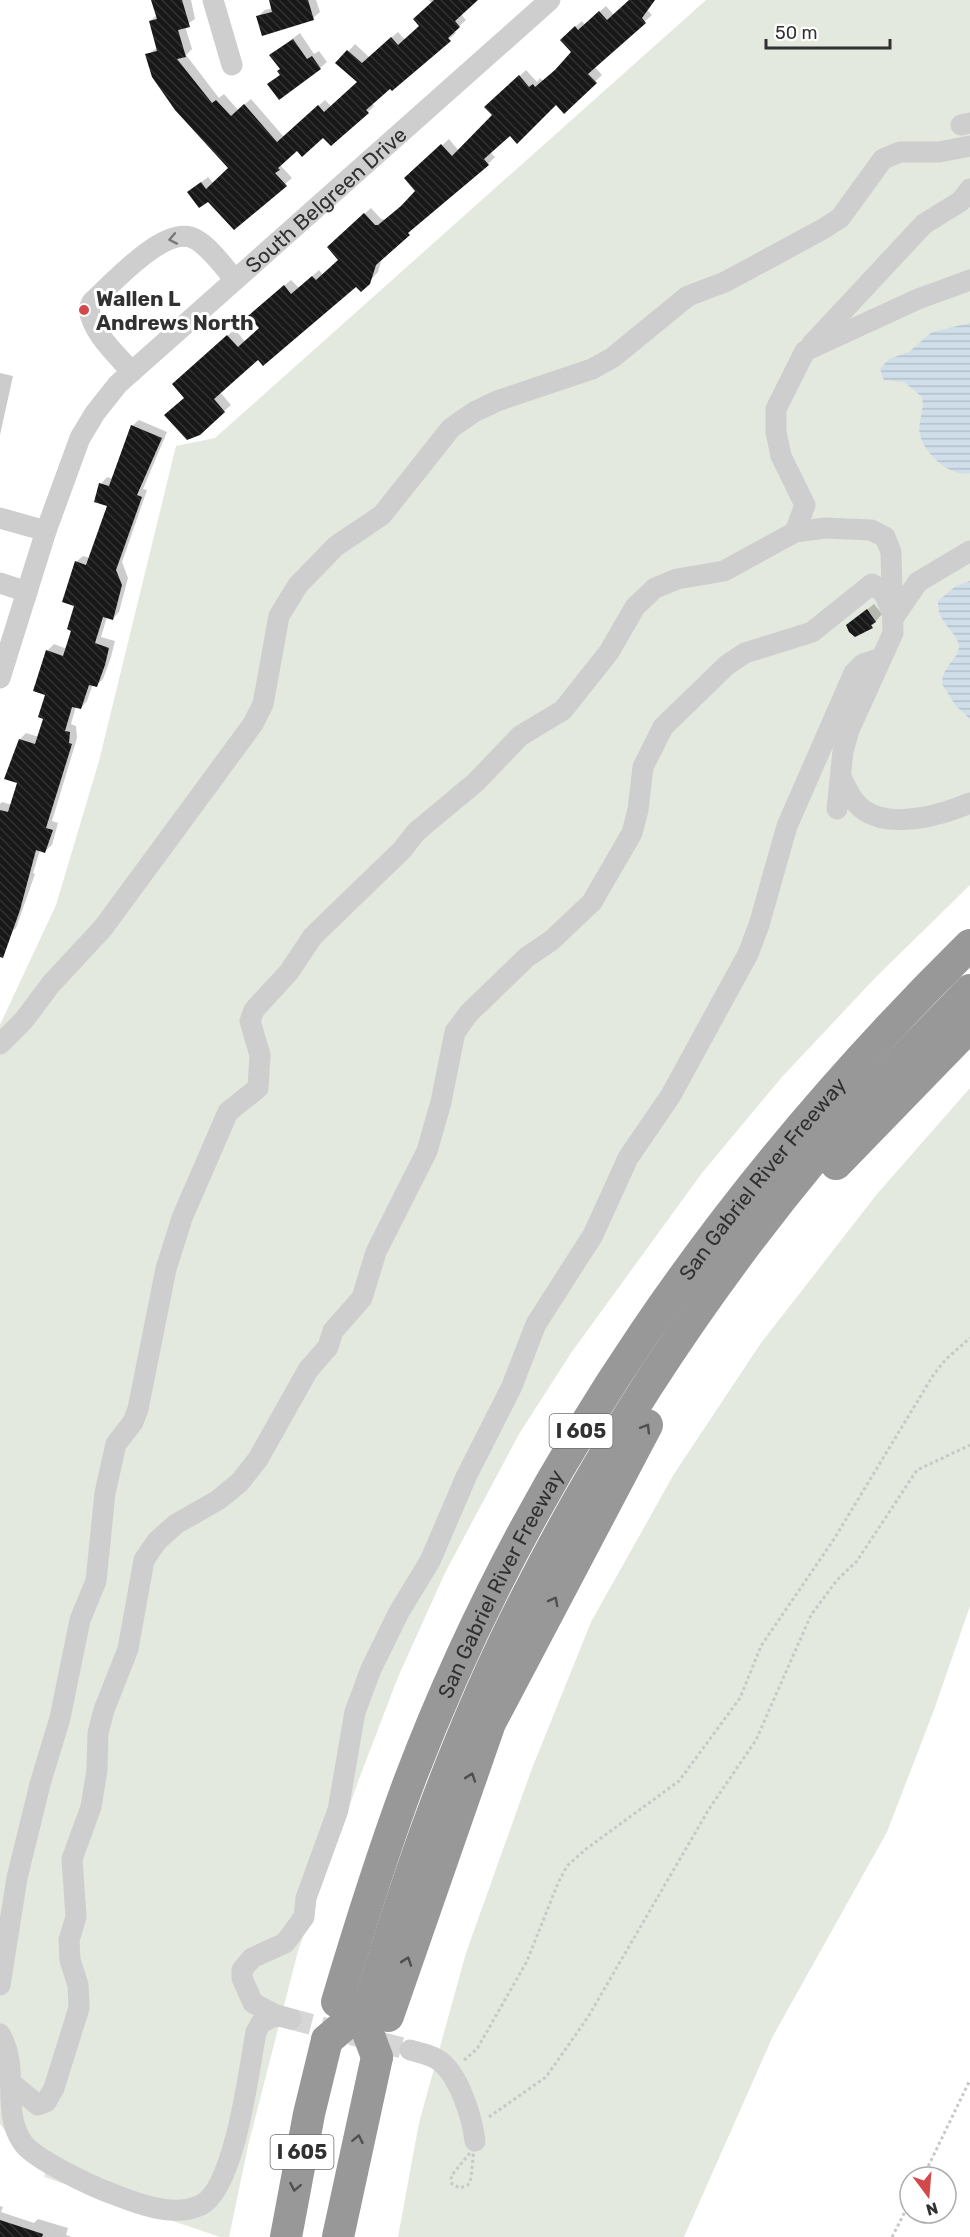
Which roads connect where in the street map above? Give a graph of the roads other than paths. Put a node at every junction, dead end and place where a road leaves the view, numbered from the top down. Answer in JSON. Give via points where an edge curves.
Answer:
{"nodes":[{"id":1,"x":213,"y":0,"type":"edge"},
{"id":2,"x":550,"y":0,"type":"edge"},
{"id":3,"x":232,"y":65,"type":"dead end"},
{"id":4,"x":970,"y":146,"type":"edge"},
{"id":5,"x":970,"y":189,"type":"edge"},
{"id":6,"x":235,"y":280,"type":"junction"},
{"id":7,"x":970,"y":280,"type":"edge"},
{"id":8,"x":805,"y":351,"type":"junction"},
{"id":9,"x":132,"y":372,"type":"junction"},
{"id":10,"x":805,"y":505,"type":"junction"},
{"id":11,"x":0,"y":518,"type":"edge"},
{"id":12,"x":825,"y":528,"type":"junction"},
{"id":13,"x":46,"y":531,"type":"junction"},
{"id":14,"x":795,"y":532,"type":"junction"},
{"id":15,"x":970,"y":550,"type":"edge"},
{"id":16,"x":0,"y":583,"type":"edge"},
{"id":17,"x":27,"y":592,"type":"junction"},
{"id":18,"x":894,"y":617,"type":"junction"},
{"id":19,"x":881,"y":658,"type":"junction"},
{"id":20,"x":0,"y":678,"type":"edge"},
{"id":21,"x":841,"y":777,"type":"junction"},
{"id":22,"x":970,"y":803,"type":"edge"},
{"id":23,"x":837,"y":809,"type":"dead end"},
{"id":24,"x":970,"y":945,"type":"edge"},
{"id":25,"x":970,"y":968,"type":"edge"},
{"id":26,"x":970,"y":990,"type":"edge"},
{"id":27,"x":970,"y":1026,"type":"edge"},
{"id":28,"x":0,"y":1044,"type":"edge"},
{"id":29,"x":0,"y":1985,"type":"edge"},
{"id":30,"x":361,"y":2008,"type":"junction"},
{"id":31,"x":0,"y":2034,"type":"edge"},
{"id":32,"x":410,"y":2050,"type":"tunnel mouth"},
{"id":33,"x":6,"y":2078,"type":"edge"},
{"id":34,"x":475,"y":2144,"type":"road end"},
{"id":35,"x":286,"y":2237,"type":"edge"},
{"id":36,"x":338,"y":2237,"type":"edge"}],
"edges":[{"from":1,"to":3,"type":"street"},
{"from":2,"to":6,"type":"street","name":"South Belgreen Drive"},
{"from":4,"to":28,"type":"street","via":[[939,152],[900,152],[883,159],[840,218],[823,229],[725,282],[688,296],[612,358],[592,369],[497,401],[451,428],[382,515],[336,546],[298,585],[279,616],[263,704],[253,723],[103,928]]},
{"from":5,"to":8,"type":"street","via":[[961,201],[924,224]]},
{"from":6,"to":9,"type":"street","name":"South Belgreen Drive"},
{"from":6,"to":9,"type":"street","one_way":true,"via":[[195,239],[179,236],[160,242],[92,302],[89,309],[94,324]]},
{"from":7,"to":8,"type":"street","via":[[918,299]]},
{"from":8,"to":10,"type":"street","via":[[776,409],[776,420],[782,456]]},
{"from":9,"to":13,"type":"street","name":"South Belgreen Drive","via":[[95,413],[80,438]]},
{"from":10,"to":12,"type":"street"},
{"from":10,"to":14,"type":"street"},
{"from":11,"to":13,"type":"street"},
{"from":12,"to":14,"type":"street"},
{"from":12,"to":18,"type":"street","via":[[872,530],[885,537],[891,552]]},
{"from":13,"to":17,"type":"street","name":"South Belgreen Drive"},
{"from":14,"to":29,"type":"street","via":[[724,571],[677,579],[655,588],[636,607],[609,652],[563,710],[520,736],[476,782],[416,832],[313,936],[290,972],[254,1010],[250,1021],[260,1056],[258,1088],[228,1112],[182,1218],[166,1269],[138,1409],[116,1444],[105,1493],[96,1581],[80,1620],[60,1718],[17,1878]]},
{"from":15,"to":18,"type":"street","via":[[918,582]]},
{"from":16,"to":17,"type":"street"},
{"from":17,"to":20,"type":"street","name":"South Belgreen Drive"},
{"from":18,"to":19,"type":"street","via":[[893,633]]},
{"from":18,"to":33,"type":"street","via":[[884,593],[872,584],[812,632],[745,653],[705,686],[663,727],[653,746],[643,767],[632,832],[592,902],[527,957],[469,1013],[455,1032],[427,1151],[376,1252],[362,1298],[333,1331],[328,1347],[308,1370],[258,1459],[240,1482],[176,1524],[144,1560],[128,1649],[98,1733],[91,1807],[72,1859],[76,1917],[69,1940],[79,2008],[46,2102],[38,2105]]},
{"from":19,"to":21,"type":"street","via":[[849,730]]},
{"from":19,"to":33,"type":"street","via":[[863,664],[854,673],[787,826],[748,954],[671,1095],[628,1158],[593,1235],[536,1324],[512,1386],[466,1477],[430,1562],[399,1612],[371,1669],[355,1712],[338,1810],[306,1898],[304,1917],[285,1943],[252,1958],[242,1970],[242,1978],[258,2009],[284,2017],[261,2023],[256,2032],[229,2161],[212,2198],[182,2210],[135,2202],[97,2189],[38,2156],[16,2132]]},
{"from":21,"to":22,"type":"street","via":[[853,800],[881,817],[915,818]]},
{"from":21,"to":23,"type":"street"},
{"from":24,"to":30,"type":"highway","name":"San Gabriel River Freeway","number":"I 605","via":[[857,1061],[741,1197],[660,1309],[578,1437],[503,1573],[435,1721],[382,1859]]},
{"from":25,"to":30,"type":"highway","via":[[915,1022],[786,1167],[678,1309],[570,1482],[490,1635],[444,1738],[381,1913]]},
{"from":26,"to":30,"type":"highway","via":[[870,1094],[759,1228],[648,1385],[591,1479],[527,1595],[441,1788]]},
{"from":30,"to":27,"type":"highway","name":"San Gabriel River Freeway","number":"I 605","one_way":true,"via":[[490,1723],[644,1431],[739,1290],[837,1162]]},
{"from":30,"to":35,"type":"highway","name":"San Gabriel River Freeway","number":"I 605","one_way":true,"via":[[324,2054]]},
{"from":36,"to":30,"type":"highway","number":"I 605","one_way":true,"bridge":true,"via":[[373,2068]]},
{"from":31,"to":33,"type":"street","via":[[11,2061]]},
{"from":32,"to":34,"type":"street","via":[[434,2058],[449,2072],[474,2129]]}]}
